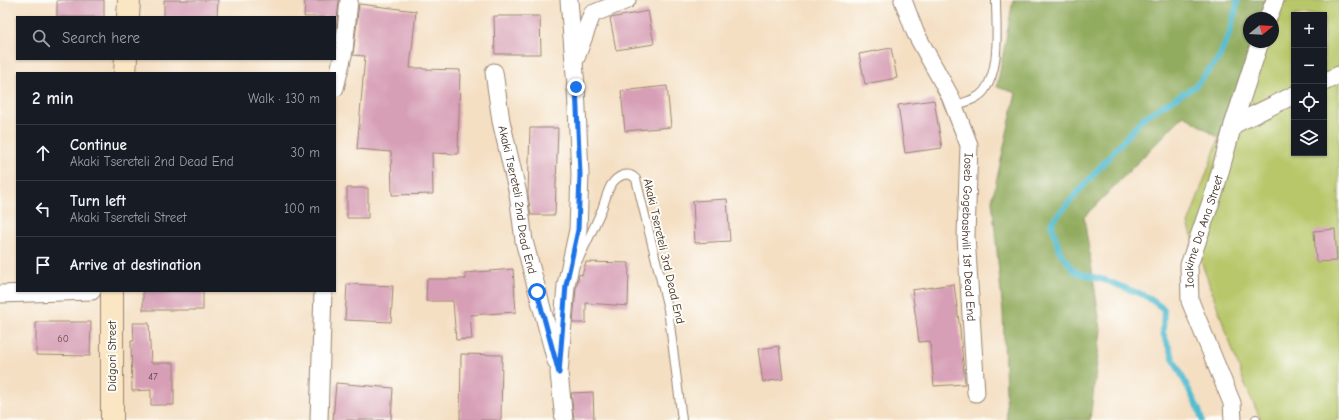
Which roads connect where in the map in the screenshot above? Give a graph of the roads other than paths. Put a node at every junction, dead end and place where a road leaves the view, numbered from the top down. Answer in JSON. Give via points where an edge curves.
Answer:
{"nodes":[{"id":1,"x":129,"y":0,"type":"edge"},
{"id":2,"x":349,"y":0,"type":"edge"},
{"id":3,"x":569,"y":0,"type":"edge"},
{"id":4,"x":626,"y":0,"type":"edge"},
{"id":5,"x":903,"y":0,"type":"edge"},
{"id":6,"x":996,"y":0,"type":"edge"},
{"id":7,"x":1275,"y":0,"type":"edge"},
{"id":8,"x":1270,"y":12,"type":"edge"},
{"id":9,"x":128,"y":16,"type":"edge"},
{"id":10,"x":1258,"y":48,"type":"edge"},
{"id":11,"x":126,"y":60,"type":"edge"},
{"id":12,"x":574,"y":64,"type":"junction"},
{"id":13,"x":125,"y":72,"type":"edge"},
{"id":14,"x":494,"y":72,"type":"dead end"},
{"id":15,"x":1339,"y":75,"type":"edge"},
{"id":16,"x":1327,"y":81,"type":"edge"},
{"id":17,"x":336,"y":84,"type":"edge"},
{"id":18,"x":1291,"y":96,"type":"edge"},
{"id":19,"x":954,"y":106,"type":"junction"},
{"id":20,"x":1233,"y":125,"type":"junction"},
{"id":21,"x":566,"y":285,"type":"junction"},
{"id":22,"x":61,"y":292,"type":"edge"},
{"id":23,"x":112,"y":292,"type":"edge"},
{"id":24,"x":323,"y":292,"type":"edge"},
{"id":25,"x":0,"y":294,"type":"edge"},
{"id":26,"x":559,"y":373,"type":"junction"},
{"id":27,"x":976,"y":393,"type":"dead end"},
{"id":28,"x":112,"y":420,"type":"edge"},
{"id":29,"x":319,"y":420,"type":"edge"},
{"id":30,"x":564,"y":420,"type":"edge"},
{"id":31,"x":682,"y":420,"type":"edge"},
{"id":32,"x":1234,"y":420,"type":"edge"}],
"edges":[{"from":1,"to":9,"type":"street"},
{"from":2,"to":17,"type":"street","via":[[344,51]]},
{"from":3,"to":12,"type":"street"},
{"from":4,"to":12,"type":"street","via":[[592,14]]},
{"from":5,"to":19,"type":"street","name":"Ioseb Gogebashvili 1st Dead End","via":[[915,32]]},
{"from":6,"to":19,"type":"lane","via":[[993,73],[984,91],[975,98]]},
{"from":7,"to":8,"type":"street"},
{"from":10,"to":20,"type":"street","name":"Ioakime Da Ana Street"},
{"from":11,"to":13,"type":"street"},
{"from":12,"to":21,"type":"street","via":[[580,174],[578,230]]},
{"from":14,"to":26,"type":"street","name":"Akaki Tsereteli 2nd Dead End","via":[[501,121],[518,194],[524,241]]},
{"from":15,"to":16,"type":"street"},
{"from":18,"to":20,"type":"street"},
{"from":19,"to":27,"type":"street","name":"Ioseb Gogebashvili 1st Dead End","via":[[969,145],[966,236]]},
{"from":20,"to":32,"type":"street","name":"Ioakime Da Ana Street","via":[[1215,190],[1189,265],[1190,301],[1232,403]]},
{"from":21,"to":26,"type":"street"},
{"from":21,"to":31,"type":"lane","name":"Akaki Tsereteli 3rd Dead End","via":[[593,231],[611,185],[618,178],[627,174],[632,175],[636,179],[668,309]]},
{"from":22,"to":25,"type":"street"},
{"from":23,"to":28,"type":"street","name":"Didgori Street"},
{"from":24,"to":29,"type":"street"},
{"from":26,"to":30,"type":"street"}]}
